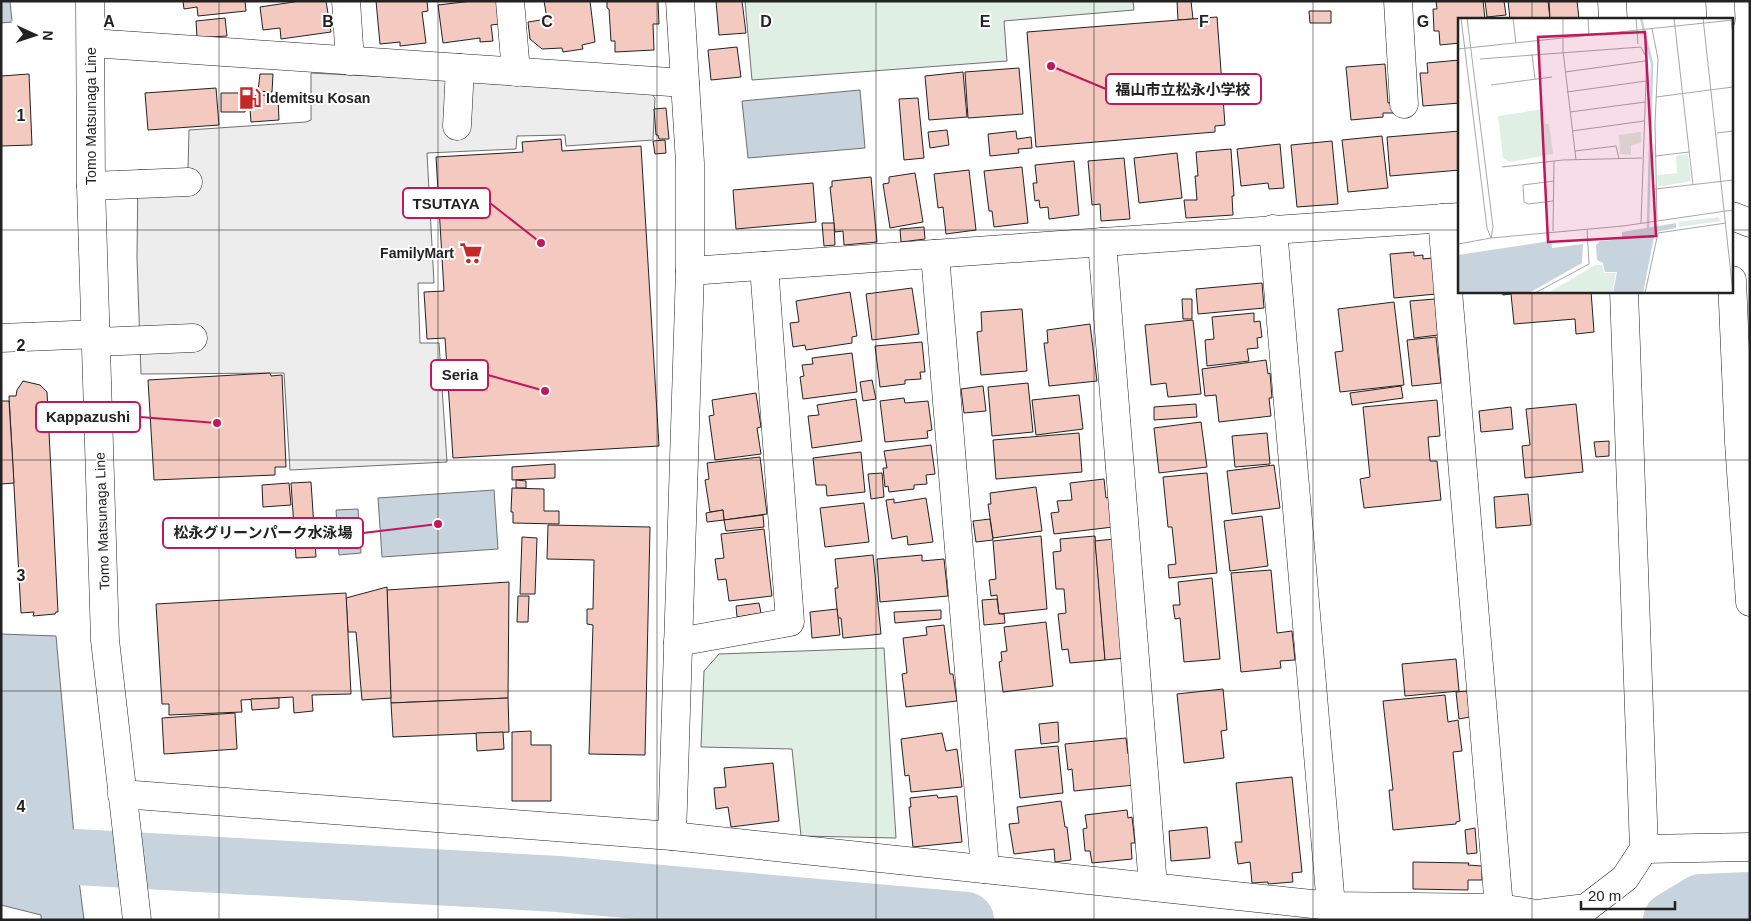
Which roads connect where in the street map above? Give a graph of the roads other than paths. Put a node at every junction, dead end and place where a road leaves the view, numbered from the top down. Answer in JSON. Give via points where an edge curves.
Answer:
{"nodes":[{"id":1,"x":90,"y":1,"type":"edge"},
{"id":2,"x":346,"y":1,"type":"edge"},
{"id":3,"x":510,"y":1,"type":"edge"},
{"id":4,"x":680,"y":1,"type":"edge"},
{"id":5,"x":1398,"y":1,"type":"edge"},
{"id":6,"x":1612,"y":1,"type":"edge"},
{"id":7,"x":1720,"y":1,"type":"edge"},
{"id":8,"x":1613,"y":18,"type":"edge"},
{"id":9,"x":1721,"y":18,"type":"edge"},
{"id":10,"x":91,"y":43,"type":"junction"},
{"id":11,"x":350,"y":61,"type":"junction"},
{"id":12,"x":460,"y":68,"type":"junction"},
{"id":13,"x":516,"y":72,"type":"junction"},
{"id":14,"x":685,"y":83,"type":"junction"},
{"id":15,"x":1404,"y":104,"type":"dead end"},
{"id":16,"x":456,"y":126,"type":"dead end"},
{"id":17,"x":188,"y":182,"type":"dead end"},
{"id":18,"x":92,"y":186,"type":"junction"},
{"id":19,"x":1451,"y":217,"type":"edge"},
{"id":20,"x":1734,"y":217,"type":"edge"},
{"id":21,"x":1750,"y":223,"type":"edge"},
{"id":22,"x":1273,"y":230,"type":"junction"},
{"id":23,"x":1102,"y":242,"type":"junction"},
{"id":24,"x":935,"y":254,"type":"junction"},
{"id":25,"x":764,"y":266,"type":"junction"},
{"id":26,"x":690,"y":271,"type":"junction"},
{"id":27,"x":1624,"y":292,"type":"edge"},
{"id":28,"x":1733,"y":292,"type":"edge"},
{"id":29,"x":1,"y":338,"type":"edge"},
{"id":30,"x":97,"y":338,"type":"junction"},
{"id":31,"x":193,"y":338,"type":"dead end"},
{"id":32,"x":1745,"y":442,"type":"edge"},
{"id":33,"x":1750,"y":602,"type":"edge"},
{"id":34,"x":678,"y":642,"type":"junction"},
{"id":35,"x":122,"y":794,"type":"junction"},
{"id":36,"x":672,"y":836,"type":"junction"},
{"id":37,"x":1750,"y":847,"type":"edge"},
{"id":38,"x":1644,"y":850,"type":"junction"},
{"id":39,"x":985,"y":869,"type":"junction"},
{"id":40,"x":1153,"y":886,"type":"junction"},
{"id":41,"x":1331,"y":906,"type":"junction"},
{"id":42,"x":1498,"y":908,"type":"junction"},
{"id":43,"x":136,"y":916,"type":"edge"}],
"edges":[{"from":1,"to":10,"type":"street","name":"Tomo Matsunaga Line"},
{"from":2,"to":11,"type":"street"},
{"from":3,"to":13,"type":"street"},
{"from":4,"to":14,"type":"street"},
{"from":5,"to":15,"type":"street"},
{"from":6,"to":8,"type":"street"},
{"from":7,"to":9,"type":"street"},
{"from":10,"to":11,"type":"street"},
{"from":10,"to":18,"type":"street","name":"Tomo Matsunaga Line"},
{"from":11,"to":12,"type":"street"},
{"from":12,"to":13,"type":"street"},
{"from":12,"to":16,"type":"street"},
{"from":13,"to":14,"type":"street"},
{"from":14,"to":26,"type":"street","via":[[690,163]]},
{"from":17,"to":18,"type":"street"},
{"from":18,"to":30,"type":"street","name":"Tomo Matsunaga Line"},
{"from":19,"to":22,"type":"street"},
{"from":19,"to":42,"type":"street"},
{"from":20,"to":21,"type":"street"},
{"from":22,"to":23,"type":"street"},
{"from":22,"to":41,"type":"street"},
{"from":23,"to":24,"type":"street"},
{"from":23,"to":40,"type":"street"},
{"from":24,"to":25,"type":"street"},
{"from":24,"to":39,"type":"street"},
{"from":25,"to":26,"type":"street"},
{"from":25,"to":34,"type":"street","via":[[790,622]]},
{"from":26,"to":34,"type":"street"},
{"from":27,"to":38,"type":"street"},
{"from":28,"to":32,"type":"street"},
{"from":29,"to":30,"type":"street"},
{"from":30,"to":31,"type":"street"},
{"from":30,"to":35,"type":"street","name":"Tomo Matsunaga Line","via":[[105,640]]},
{"from":32,"to":33,"type":"street"},
{"from":34,"to":36,"type":"street"},
{"from":35,"to":36,"type":"street"},
{"from":35,"to":43,"type":"street","name":"Tomo Matsunaga Line"},
{"from":36,"to":39,"type":"street"},
{"from":37,"to":38,"type":"street"},
{"from":38,"to":42,"type":"street","via":[[1625,878],[1586,908],[1537,914]]},
{"from":39,"to":40,"type":"street"},
{"from":40,"to":41,"type":"street"},
{"from":41,"to":42,"type":"street"}]}
